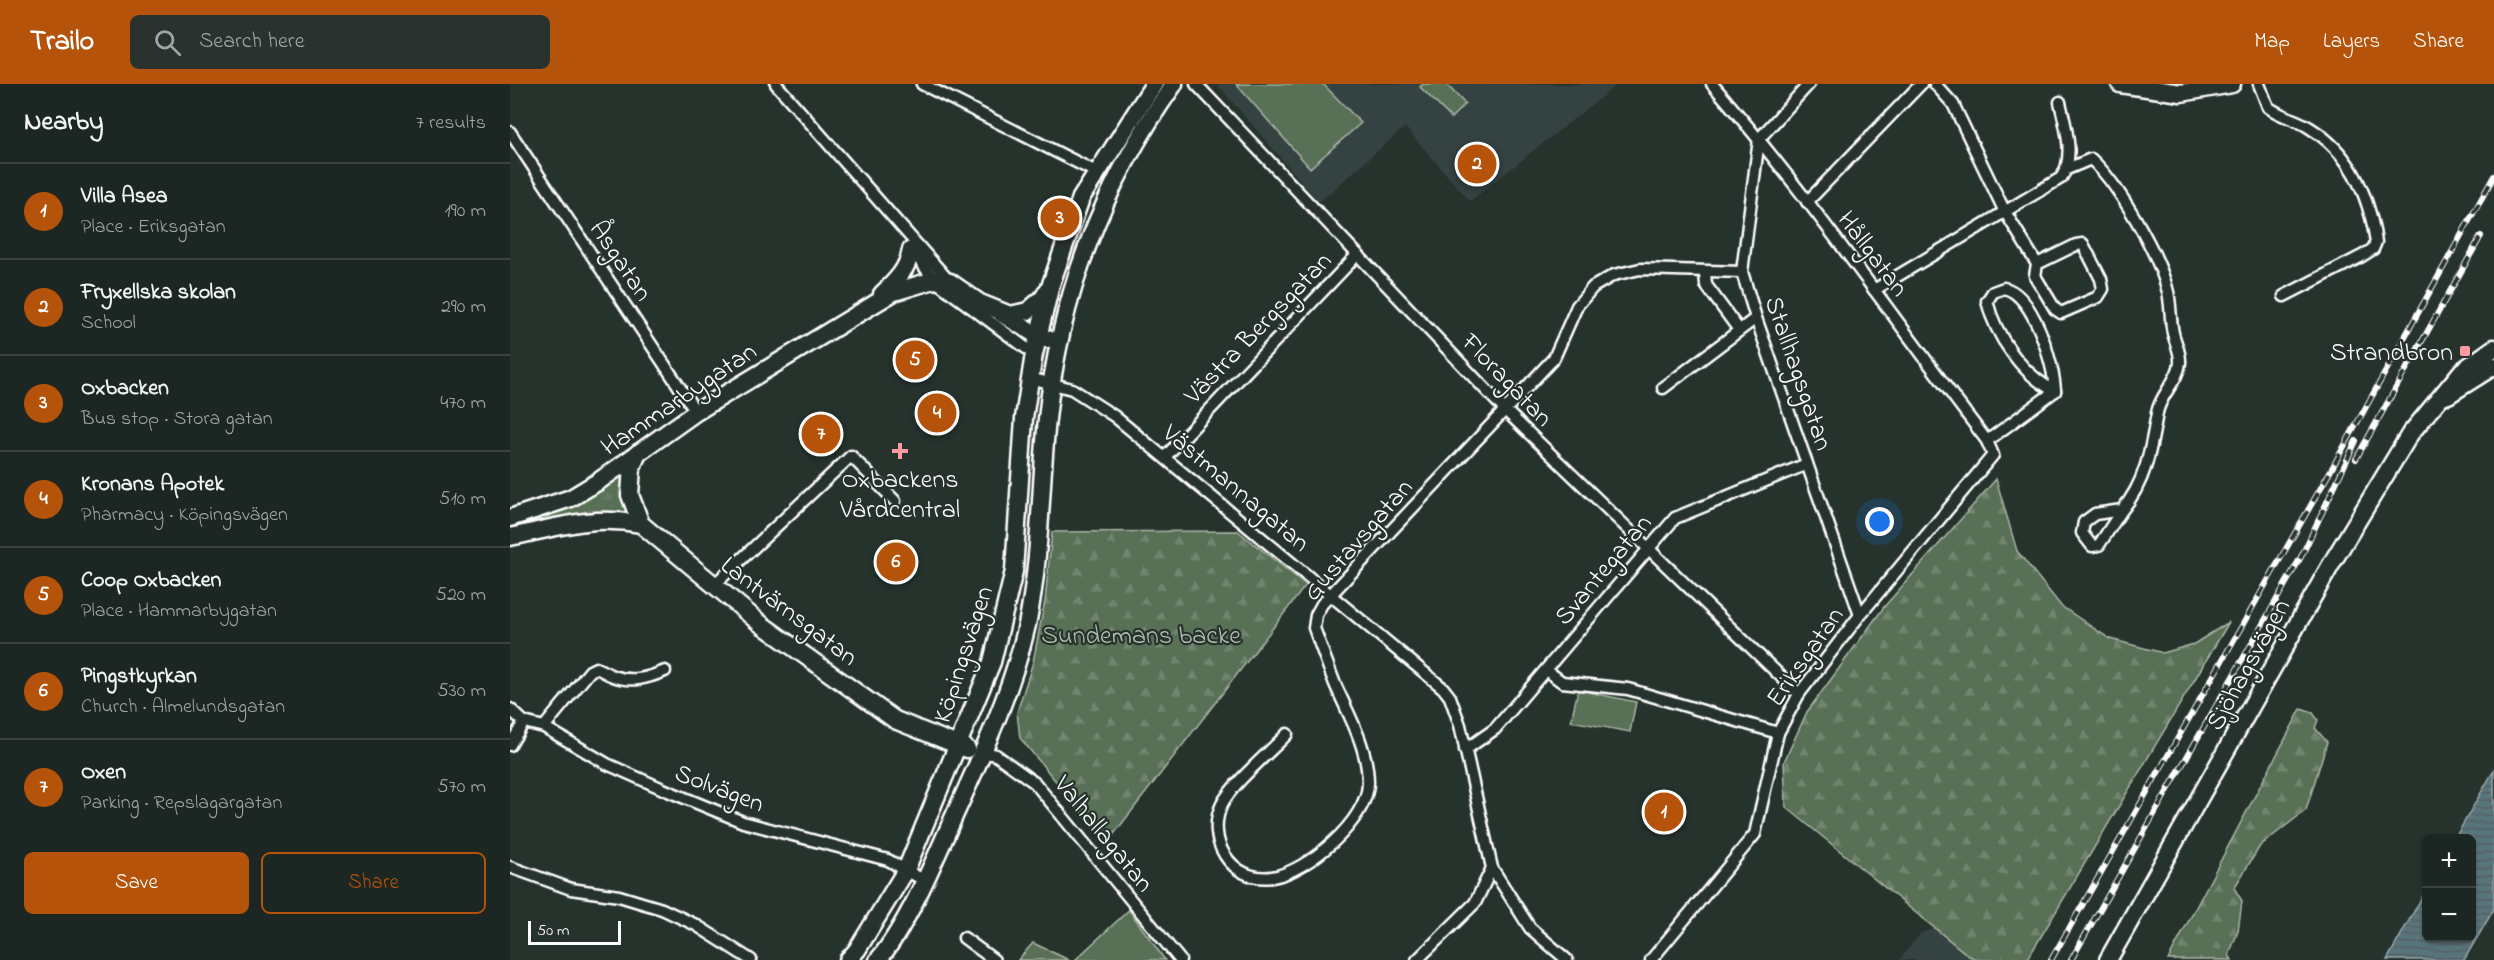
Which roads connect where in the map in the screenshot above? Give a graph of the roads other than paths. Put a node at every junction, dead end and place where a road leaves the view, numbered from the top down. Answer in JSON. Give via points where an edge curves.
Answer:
{"nodes":[{"id":1,"x":776,"y":84,"type":"edge"},
{"id":2,"x":922,"y":84,"type":"edge"},
{"id":3,"x":1154,"y":84,"type":"edge"},
{"id":4,"x":1174,"y":84,"type":"edge"},
{"id":5,"x":1196,"y":84,"type":"edge"},
{"id":6,"x":1712,"y":84,"type":"edge"},
{"id":7,"x":1809,"y":84,"type":"edge"},
{"id":8,"x":1921,"y":84,"type":"edge"},
{"id":9,"x":1935,"y":84,"type":"edge"},
{"id":10,"x":2120,"y":84,"type":"edge"},
{"id":11,"x":2232,"y":84,"type":"edge"},
{"id":12,"x":2259,"y":84,"type":"edge"},
{"id":13,"x":937,"y":87,"type":"edge"},
{"id":14,"x":2060,"y":102,"type":"dead end"},
{"id":15,"x":510,"y":132,"type":"edge"},
{"id":16,"x":1760,"y":139,"type":"junction"},
{"id":17,"x":2067,"y":169,"type":"junction"},
{"id":18,"x":1096,"y":172,"type":"junction"},
{"id":19,"x":1807,"y":201,"type":"junction"},
{"id":20,"x":2004,"y":210,"type":"junction"},
{"id":21,"x":907,"y":230,"type":"junction"},
{"id":22,"x":911,"y":250,"type":"junction"},
{"id":23,"x":1357,"y":255,"type":"junction"},
{"id":24,"x":2037,"y":264,"type":"junction"},
{"id":25,"x":1706,"y":272,"type":"junction"},
{"id":26,"x":1742,"y":272,"type":"junction"},
{"id":27,"x":942,"y":281,"type":"junction"},
{"id":28,"x":1052,"y":284,"type":"junction"},
{"id":29,"x":1874,"y":290,"type":"junction"},
{"id":30,"x":2284,"y":296,"type":"dead end"},
{"id":31,"x":867,"y":306,"type":"junction"},
{"id":32,"x":1002,"y":314,"type":"junction"},
{"id":33,"x":1756,"y":318,"type":"junction"},
{"id":34,"x":1739,"y":330,"type":"junction"},
{"id":35,"x":1038,"y":336,"type":"junction"},
{"id":36,"x":1058,"y":342,"type":"junction"},
{"id":37,"x":2494,"y":348,"type":"edge"},
{"id":38,"x":1034,"y":354,"type":"junction"},
{"id":39,"x":1055,"y":359,"type":"junction"},
{"id":40,"x":2494,"y":366,"type":"edge"},
{"id":41,"x":1030,"y":378,"type":"junction"},
{"id":42,"x":1052,"y":382,"type":"junction"},
{"id":43,"x":1663,"y":388,"type":"dead end"},
{"id":44,"x":2055,"y":391,"type":"junction"},
{"id":45,"x":2440,"y":400,"type":"junction"},
{"id":46,"x":1505,"y":410,"type":"junction"},
{"id":47,"x":696,"y":412,"type":"junction"},
{"id":48,"x":1987,"y":441,"type":"junction"},
{"id":49,"x":638,"y":453,"type":"junction"},
{"id":50,"x":1993,"y":455,"type":"joint"},
{"id":51,"x":1165,"y":457,"type":"junction"},
{"id":52,"x":1807,"y":464,"type":"junction"},
{"id":53,"x":895,"y":501,"type":"dead end"},
{"id":54,"x":2122,"y":510,"type":"dead end"},
{"id":55,"x":510,"y":518,"type":"edge"},
{"id":56,"x":641,"y":524,"type":"junction"},
{"id":57,"x":510,"y":537,"type":"edge"},
{"id":58,"x":1649,"y":549,"type":"junction"},
{"id":59,"x":714,"y":585,"type":"junction"},
{"id":60,"x":1331,"y":593,"type":"junction"},
{"id":61,"x":1860,"y":615,"type":"junction"},
{"id":62,"x":1546,"y":670,"type":"junction"},
{"id":63,"x":665,"y":672,"type":"dead end"},
{"id":64,"x":1799,"y":694,"type":"junction"},
{"id":65,"x":510,"y":709,"type":"edge"},
{"id":66,"x":524,"y":722,"type":"junction"},
{"id":67,"x":544,"y":727,"type":"junction"},
{"id":68,"x":1778,"y":733,"type":"junction"},
{"id":69,"x":1287,"y":734,"type":"dead end"},
{"id":70,"x":510,"y":745,"type":"edge"},
{"id":71,"x":957,"y":748,"type":"junction"},
{"id":72,"x":1464,"y":750,"type":"junction"},
{"id":73,"x":982,"y":752,"type":"junction"},
{"id":74,"x":510,"y":867,"type":"edge"},
{"id":75,"x":1492,"y":868,"type":"junction"},
{"id":76,"x":906,"y":870,"type":"junction"},
{"id":77,"x":925,"y":881,"type":"junction"},
{"id":78,"x":964,"y":938,"type":"dead end"},
{"id":79,"x":751,"y":960,"type":"edge"},
{"id":80,"x":848,"y":960,"type":"edge"},
{"id":81,"x":878,"y":960,"type":"edge"},
{"id":82,"x":994,"y":960,"type":"edge"},
{"id":83,"x":1180,"y":960,"type":"edge"},
{"id":84,"x":1418,"y":960,"type":"edge"},
{"id":85,"x":1567,"y":960,"type":"edge"},
{"id":86,"x":1651,"y":960,"type":"edge"},
{"id":87,"x":2108,"y":960,"type":"edge"}],
"edges":[{"from":1,"to":21,"type":"street"},
{"from":2,"to":13,"type":"street"},
{"from":3,"to":18,"type":"main road","name":"Köpingsvägen"},
{"from":4,"to":36,"type":"main road","name":"Köpingsvägen","via":[[1113,182],[1098,214]]},
{"from":5,"to":23,"type":"street","name":"Floragatan"},
{"from":6,"to":16,"type":"street","name":"Hållgatan"},
{"from":7,"to":16,"type":"street"},
{"from":8,"to":19,"type":"street"},
{"from":9,"to":20,"type":"street","via":[[1953,104]]},
{"from":10,"to":11,"type":"main road","via":[[2181,93]]},
{"from":12,"to":30,"type":"street","via":[[2268,107],[2310,127],[2347,161],[2360,183],[2376,242],[2362,256]]},
{"from":13,"to":18,"type":"street"},
{"from":14,"to":17,"type":"street"},
{"from":15,"to":47,"type":"street","name":"Åsgatan"},
{"from":16,"to":19,"type":"street","name":"Hållgatan"},
{"from":16,"to":26,"type":"street","name":"Stallhagsgatan"},
{"from":17,"to":20,"type":"street","via":[[2061,178]]},
{"from":17,"to":54,"type":"street","via":[[2091,159],[2103,170],[2136,221],[2167,289],[2181,360],[2157,411],[2146,466],[2132,498]]},
{"from":18,"to":28,"type":"main road","name":"Köpingsvägen","via":[[1072,218]]},
{"from":19,"to":29,"type":"street","name":"Hållgatan"},
{"from":20,"to":24,"type":"street"},
{"from":20,"to":29,"type":"street"},
{"from":21,"to":22,"type":"street"},
{"from":21,"to":27,"type":"street"},
{"from":22,"to":27,"type":"street"},
{"from":22,"to":31,"type":"main road","name":"Hammarbygatan","via":[[909,262],[897,280]]},
{"from":23,"to":46,"type":"street","name":"Floragatan"},
{"from":23,"to":51,"type":"street","name":"Västra Bergsgatan"},
{"from":24,"to":24,"type":"street","via":[[2083,244],[2103,289],[2098,297],[2061,313],[2035,276]]},
{"from":25,"to":26,"type":"street","name":"Gustavsgatan"},
{"from":25,"to":34,"type":"street","via":[[1706,285]]},
{"from":25,"to":46,"type":"street","name":"Gustavsgatan","via":[[1640,269],[1614,275],[1593,287],[1576,306],[1554,358]]},
{"from":26,"to":33,"type":"street","name":"Stallhagsgatan"},
{"from":27,"to":31,"type":"main road","name":"Hammarbygatan","via":[[894,292]]},
{"from":27,"to":32,"type":"main road"},
{"from":27,"to":38,"type":"street"},
{"from":28,"to":32,"type":"main road","via":[[1028,311]]},
{"from":28,"to":35,"type":"main road","name":"Köpingsvägen"},
{"from":29,"to":48,"type":"street","name":"Hållgatan"},
{"from":31,"to":47,"type":"main road","name":"Hammarbygatan"},
{"from":32,"to":35,"type":"main road"},
{"from":33,"to":34,"type":"street"},
{"from":33,"to":52,"type":"street","name":"Stallhagsgatan"},
{"from":34,"to":43,"type":"street"},
{"from":35,"to":36,"type":"main road"},
{"from":35,"to":38,"type":"main road","name":"Köpingsvägen"},
{"from":36,"to":39,"type":"main road","name":"Köpingsvägen"},
{"from":37,"to":45,"type":"main road","via":[[2462,371]]},
{"from":38,"to":39,"type":"main road"},
{"from":38,"to":41,"type":"main road","name":"Köpingsvägen"},
{"from":39,"to":42,"type":"main road","name":"Köpingsvägen"},
{"from":40,"to":45,"type":"main road"},
{"from":41,"to":42,"type":"street","name":"Västmannagatan"},
{"from":41,"to":71,"type":"main road","name":"Köpingsvägen","via":[[1019,523],[1008,603],[992,662]]},
{"from":42,"to":51,"type":"street","name":"Västmannagatan","via":[[1072,389],[1114,416]]},
{"from":42,"to":73,"type":"main road","name":"Köpingsvägen","via":[[1035,575],[1026,627]]},
{"from":44,"to":44,"type":"street","via":[[2044,386],[2008,346],[1990,314],[1987,301],[1993,292],[2010,289],[2029,310],[2054,370]]},
{"from":44,"to":48,"type":"street"},
{"from":45,"to":87,"type":"main road","name":"Sjöhagsvägen","via":[[2410,434],[2369,500]]},
{"from":46,"to":58,"type":"street","name":"Floragatan"},
{"from":46,"to":60,"type":"street","name":"Gustavsgatan"},
{"from":47,"to":49,"type":"main road","name":"Hammarbygatan"},
{"from":48,"to":50,"type":"street","name":"Hållgatan"},
{"from":49,"to":55,"type":"main road","name":"Hammarbygatan","via":[[571,498]]},
{"from":49,"to":56,"type":"main road","name":"Lantvärnsgatan","via":[[632,467],[630,495]]},
{"from":50,"to":61,"type":"street","name":"Eriksgatan"},
{"from":51,"to":60,"type":"street","name":"Västmannagatan"},
{"from":52,"to":58,"type":"street","name":"Svantegatan","via":[[1675,518]]},
{"from":52,"to":61,"type":"street","name":"Stallhagsgatan"},
{"from":53,"to":59,"type":"street","via":[[851,456]]},
{"from":56,"to":57,"type":"main road","via":[[590,519]]},
{"from":56,"to":59,"type":"main road","name":"Lantvärnsgatan"},
{"from":58,"to":62,"type":"street","name":"Svantegatan"},
{"from":58,"to":64,"type":"street","name":"Floragatan"},
{"from":59,"to":71,"type":"main road","name":"Lantvärnsgatan","via":[[761,624],[895,720]]},
{"from":60,"to":69,"type":"street","name":"Gustavsgatan","via":[[1316,615],[1314,628],[1361,743],[1368,786],[1362,807],[1318,855],[1287,874],[1257,877],[1225,858],[1217,842],[1217,817],[1224,802]]},
{"from":60,"to":72,"type":"street","name":"Västmannagatan","via":[[1443,688],[1455,710]]},
{"from":61,"to":64,"type":"street","name":"Eriksgatan"},
{"from":62,"to":68,"type":"street","via":[[1562,682],[1628,689]]},
{"from":62,"to":72,"type":"street","name":"Svantegatan","via":[[1495,729]]},
{"from":63,"to":67,"type":"street","via":[[631,680],[596,668],[584,676]]},
{"from":64,"to":68,"type":"street","name":"Eriksgatan"},
{"from":65,"to":66,"type":"street","name":"Solvägen"},
{"from":66,"to":67,"type":"street","name":"Solvägen"},
{"from":66,"to":70,"type":"street"},
{"from":67,"to":76,"type":"street","name":"Solvägen","via":[[607,764],[743,822],[888,860]]},
{"from":68,"to":86,"type":"street","name":"Eriksgatan","via":[[1755,834]]},
{"from":71,"to":73,"type":"main road","name":"Lantvärnsgatan"},
{"from":71,"to":76,"type":"main road","name":"Köpingsvägen"},
{"from":72,"to":75,"type":"street","name":"Västmannagatan"},
{"from":73,"to":77,"type":"main road","name":"Köpingsvägen"},
{"from":73,"to":83,"type":"street","name":"Valhallagatan","via":[[996,755],[1035,783]]},
{"from":74,"to":79,"type":"street","via":[[571,889],[619,896],[662,909],[696,925]]},
{"from":75,"to":84,"type":"street","via":[[1475,903]]},
{"from":75,"to":85,"type":"street","name":"Västmannagatan","via":[[1530,928]]},
{"from":76,"to":77,"type":"street","name":"Solvägen"},
{"from":76,"to":80,"type":"main road","name":"Köpingsvägen"},
{"from":77,"to":81,"type":"main road","name":"Köpingsvägen"},
{"from":78,"to":82,"type":"street"}]}
